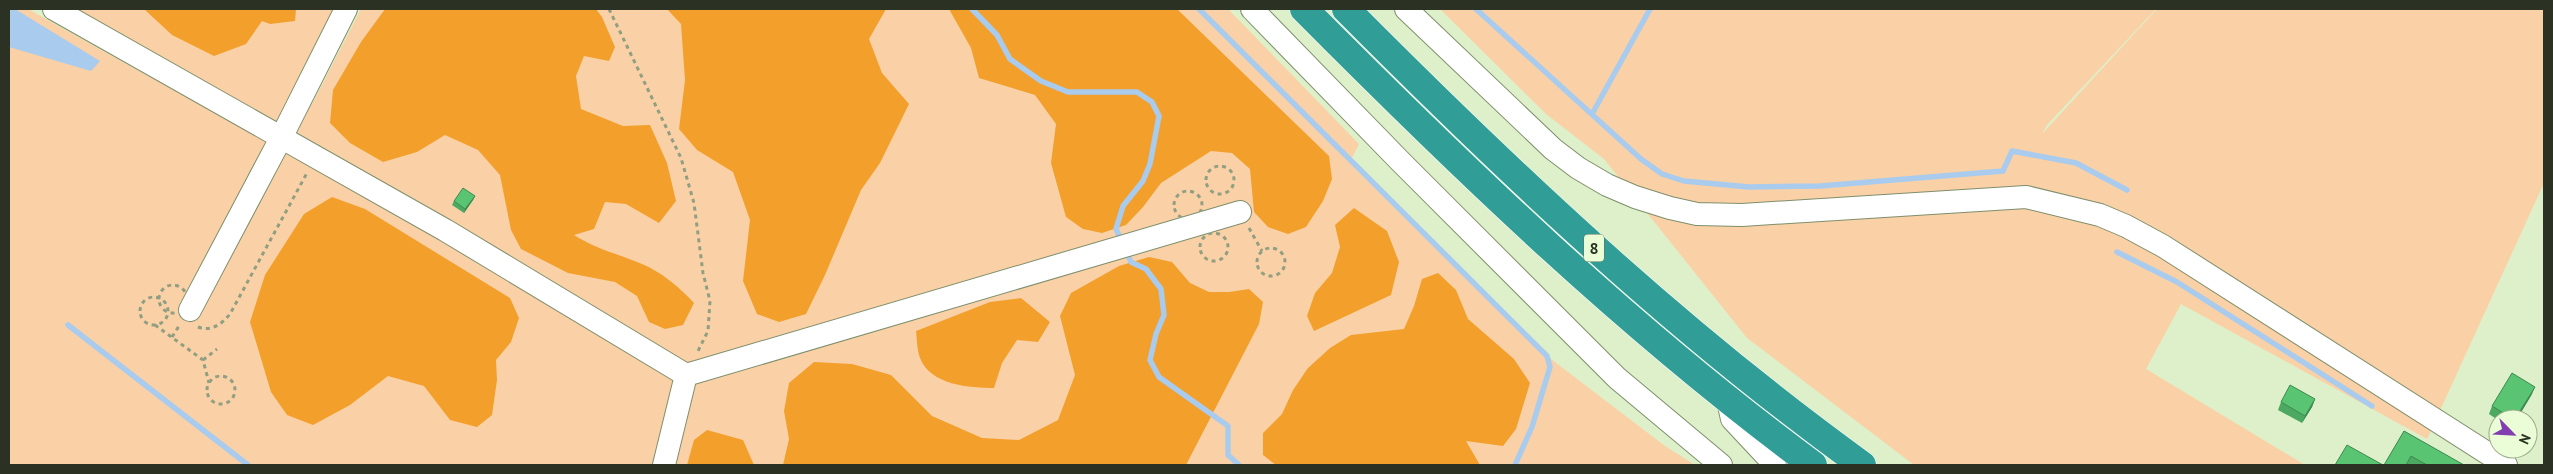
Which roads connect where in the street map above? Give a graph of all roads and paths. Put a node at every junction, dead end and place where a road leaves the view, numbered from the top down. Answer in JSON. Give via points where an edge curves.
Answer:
{"nodes":[{"id":1,"x":54,"y":9,"type":"edge"},
{"id":2,"x":346,"y":9,"type":"edge"},
{"id":3,"x":609,"y":9,"type":"edge"},
{"id":4,"x":1252,"y":9,"type":"edge"},
{"id":5,"x":1304,"y":9,"type":"edge"},
{"id":6,"x":1346,"y":9,"type":"edge"},
{"id":7,"x":1406,"y":9,"type":"edge"},
{"id":8,"x":281,"y":138,"type":"junction"},
{"id":9,"x":316,"y":157,"type":"junction"},
{"id":10,"x":1215,"y":167,"type":"joint"},
{"id":11,"x":1240,"y":212,"type":"joint"},
{"id":12,"x":1209,"y":234,"type":"joint"},
{"id":13,"x":1262,"y":251,"type":"junction"},
{"id":14,"x":190,"y":310,"type":"joint"},
{"id":15,"x":155,"y":325,"type":"junction"},
{"id":16,"x":217,"y":349,"type":"dead end"},
{"id":17,"x":203,"y":360,"type":"junction"},
{"id":18,"x":686,"y":375,"type":"junction"},
{"id":19,"x":209,"y":383,"type":"junction"},
{"id":20,"x":1728,"y":401,"type":"junction"},
{"id":21,"x":664,"y":465,"type":"edge"},
{"id":22,"x":1721,"y":465,"type":"edge"},
{"id":23,"x":1775,"y":465,"type":"edge"},
{"id":24,"x":1813,"y":465,"type":"edge"},
{"id":25,"x":1862,"y":465,"type":"edge"},
{"id":26,"x":2506,"y":465,"type":"edge"}],
"edges":[{"from":1,"to":8,"type":"street"},
{"from":2,"to":8,"type":"street"},
{"from":3,"to":18,"type":"path","via":[[681,158],[694,203],[710,301],[708,331]]},
{"from":4,"to":22,"type":"street","via":[[1617,378]]},
{"from":5,"to":20,"type":"highway","number":"8","via":[[1556,254]]},
{"from":6,"to":25,"type":"highway","number":"8","via":[[1512,174],[1649,296],[1742,374]]},
{"from":7,"to":26,"type":"street","via":[[1553,149],[1607,185],[1635,197],[1697,214],[1742,215],[2026,197],[2100,215],[2163,246]]},
{"from":8,"to":9,"type":"street"},
{"from":8,"to":14,"type":"street"},
{"from":9,"to":14,"type":"path","via":[[224,321],[206,329],[200,328],[191,320]]},
{"from":9,"to":18,"type":"street","via":[[445,230]]},
{"from":10,"to":10,"type":"path","via":[[1225,166],[1232,172],[1233,186],[1228,192],[1214,193],[1207,187],[1208,173]]},
{"from":11,"to":13,"type":"path"},
{"from":11,"to":18,"type":"street"},
{"from":12,"to":12,"type":"path","via":[[1219,233],[1228,243],[1227,252],[1218,261],[1204,258],[1200,249],[1202,240]]},
{"from":13,"to":13,"type":"path","via":[[1271,247],[1283,254],[1285,263],[1278,274],[1265,275],[1258,268],[1257,259]]},
{"from":15,"to":15,"type":"path","via":[[144,322],[139,313],[141,303],[154,296],[166,303],[168,312],[164,320]]},
{"from":15,"to":17,"type":"path"},
{"from":16,"to":17,"type":"path"},
{"from":17,"to":19,"type":"path"},
{"from":18,"to":21,"type":"street"},
{"from":19,"to":19,"type":"path","via":[[216,376],[226,376],[234,382],[235,395],[225,404],[216,403],[207,392]]},
{"from":20,"to":23,"type":"street","via":[[1732,419]]},
{"from":20,"to":24,"type":"highway","number":"8"}]}
